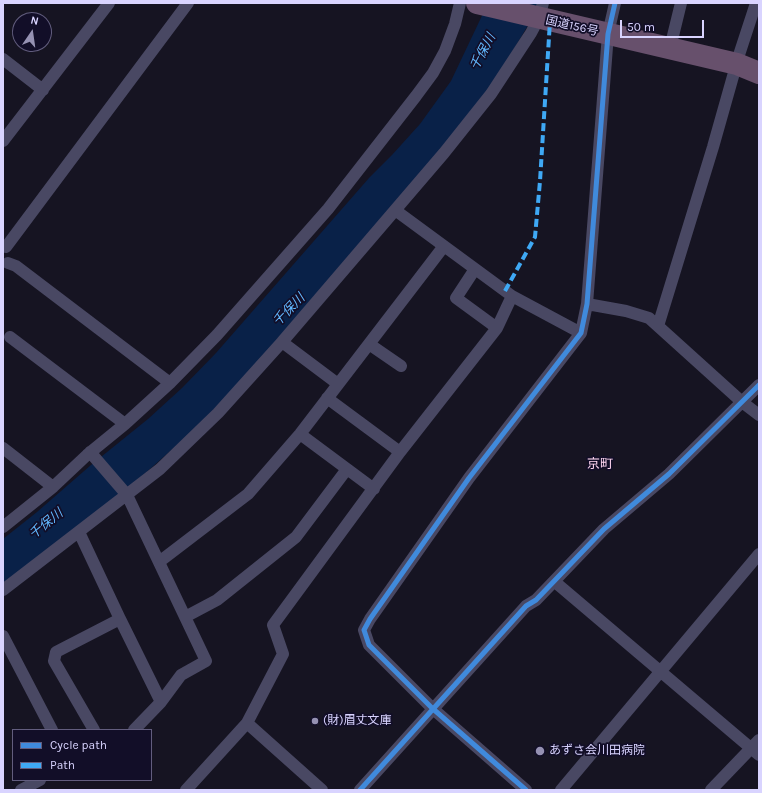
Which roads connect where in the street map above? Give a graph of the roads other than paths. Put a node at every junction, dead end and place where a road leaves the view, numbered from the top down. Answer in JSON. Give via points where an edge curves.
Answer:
{"nodes":[{"id":1,"x":109,"y":3,"type":"edge"},
{"id":2,"x":188,"y":3,"type":"edge"},
{"id":3,"x":460,"y":3,"type":"edge"},
{"id":4,"x":477,"y":3,"type":"edge"},
{"id":5,"x":615,"y":3,"type":"edge"},
{"id":6,"x":681,"y":3,"type":"edge"},
{"id":7,"x":756,"y":3,"type":"edge"},
{"id":8,"x":539,"y":13,"type":"edge"},
{"id":9,"x":608,"y":34,"type":"junction"},
{"id":10,"x":670,"y":48,"type":"junction"},
{"id":11,"x":3,"y":59,"type":"edge"},
{"id":12,"x":737,"y":64,"type":"junction"},
{"id":13,"x":759,"y":73,"type":"edge"},
{"id":14,"x":43,"y":90,"type":"junction"},
{"id":15,"x":3,"y":141,"type":"edge"},
{"id":16,"x":395,"y":210,"type":"junction"},
{"id":17,"x":3,"y":233,"type":"edge"},
{"id":18,"x":444,"y":246,"type":"junction"},
{"id":19,"x":6,"y":247,"type":"junction"},
{"id":20,"x":5,"y":266,"type":"edge"},
{"id":21,"x":475,"y":269,"type":"junction"},
{"id":22,"x":512,"y":296,"type":"junction"},
{"id":23,"x":587,"y":304,"type":"junction"},
{"id":24,"x":658,"y":326,"type":"junction"},
{"id":25,"x":497,"y":328,"type":"junction"},
{"id":26,"x":582,"y":333,"type":"junction"},
{"id":27,"x":10,"y":337,"type":"dead end"},
{"id":28,"x":282,"y":342,"type":"junction"},
{"id":29,"x":369,"y":344,"type":"junction"},
{"id":30,"x":401,"y":366,"type":"dead end"},
{"id":31,"x":170,"y":383,"type":"junction"},
{"id":32,"x":338,"y":384,"type":"junction"},
{"id":33,"x":759,"y":385,"type":"edge"},
{"id":34,"x":327,"y":398,"type":"junction"},
{"id":35,"x":742,"y":402,"type":"junction"},
{"id":36,"x":759,"y":415,"type":"edge"},
{"id":37,"x":125,"y":424,"type":"junction"},
{"id":38,"x":300,"y":434,"type":"junction"},
{"id":39,"x":3,"y":448,"type":"edge"},
{"id":40,"x":400,"y":452,"type":"junction"},
{"id":41,"x":92,"y":455,"type":"junction"},
{"id":42,"x":347,"y":469,"type":"junction"},
{"id":43,"x":53,"y":487,"type":"junction"},
{"id":44,"x":374,"y":489,"type":"junction"},
{"id":45,"x":125,"y":493,"type":"junction"},
{"id":46,"x":3,"y":527,"type":"edge"},
{"id":47,"x":79,"y":532,"type":"junction"},
{"id":48,"x":759,"y":554,"type":"edge"},
{"id":49,"x":159,"y":562,"type":"junction"},
{"id":50,"x":555,"y":582,"type":"junction"},
{"id":51,"x":3,"y":590,"type":"edge"},
{"id":52,"x":185,"y":617,"type":"junction"},
{"id":53,"x":120,"y":618,"type":"junction"},
{"id":54,"x":3,"y":636,"type":"edge"},
{"id":55,"x":660,"y":672,"type":"junction"},
{"id":56,"x":161,"y":702,"type":"junction"},
{"id":57,"x":432,"y":708,"type":"junction"},
{"id":58,"x":247,"y":723,"type":"junction"},
{"id":59,"x":51,"y":729,"type":"edge"},
{"id":60,"x":93,"y":729,"type":"edge"},
{"id":61,"x":135,"y":729,"type":"edge"},
{"id":62,"x":757,"y":748,"type":"edge"},
{"id":63,"x":38,"y":781,"type":"edge"},
{"id":64,"x":21,"y":790,"type":"edge"},
{"id":65,"x":186,"y":790,"type":"edge"},
{"id":66,"x":322,"y":790,"type":"edge"},
{"id":67,"x":360,"y":790,"type":"edge"},
{"id":68,"x":526,"y":790,"type":"edge"},
{"id":69,"x":561,"y":790,"type":"edge"},
{"id":70,"x":711,"y":790,"type":"edge"}],
"edges":[{"from":1,"to":14,"type":"street"},
{"from":2,"to":19,"type":"street"},
{"from":3,"to":31,"type":"street","via":[[445,51],[416,96],[328,209],[217,335]]},
{"from":4,"to":8,"type":"highway","name":"国道156号"},
{"from":5,"to":9,"type":"street"},
{"from":6,"to":10,"type":"street"},
{"from":7,"to":12,"type":"street"},
{"from":8,"to":9,"type":"highway","name":"国道156号"},
{"from":8,"to":16,"type":"street","via":[[531,33],[491,94]]},
{"from":9,"to":10,"type":"highway","name":"国道156号"},
{"from":9,"to":23,"type":"street"},
{"from":10,"to":12,"type":"highway","name":"国道156号"},
{"from":11,"to":14,"type":"street"},
{"from":12,"to":13,"type":"highway","name":"国道156号"},
{"from":12,"to":24,"type":"street"},
{"from":14,"to":15,"type":"street"},
{"from":16,"to":18,"type":"street"},
{"from":16,"to":28,"type":"street"},
{"from":17,"to":19,"type":"street"},
{"from":18,"to":21,"type":"street"},
{"from":18,"to":29,"type":"street"},
{"from":19,"to":20,"type":"street"},
{"from":20,"to":31,"type":"street","via":[[16,266]]},
{"from":21,"to":22,"type":"street"},
{"from":21,"to":25,"type":"street","via":[[456,298]]},
{"from":22,"to":25,"type":"street"},
{"from":22,"to":26,"type":"street"},
{"from":23,"to":24,"type":"street","via":[[649,318]]},
{"from":23,"to":26,"type":"street"},
{"from":24,"to":35,"type":"street"},
{"from":25,"to":40,"type":"street"},
{"from":26,"to":57,"type":"street","via":[[469,478],[364,630],[369,645]]},
{"from":27,"to":37,"type":"street"},
{"from":28,"to":32,"type":"street"},
{"from":28,"to":45,"type":"street","via":[[218,413],[160,469]]},
{"from":29,"to":30,"type":"street"},
{"from":29,"to":32,"type":"street"},
{"from":31,"to":37,"type":"street"},
{"from":32,"to":34,"type":"street"},
{"from":33,"to":35,"type":"street"},
{"from":34,"to":38,"type":"street"},
{"from":34,"to":40,"type":"street"},
{"from":35,"to":36,"type":"street"},
{"from":35,"to":50,"type":"street","via":[[669,474],[604,529]]},
{"from":37,"to":41,"type":"street"},
{"from":38,"to":42,"type":"street"},
{"from":38,"to":49,"type":"street","via":[[248,494]]},
{"from":39,"to":43,"type":"street"},
{"from":40,"to":44,"type":"street"},
{"from":41,"to":43,"type":"street"},
{"from":41,"to":45,"type":"street"},
{"from":42,"to":44,"type":"street"},
{"from":42,"to":52,"type":"street","via":[[296,537],[217,600]]},
{"from":43,"to":46,"type":"street"},
{"from":44,"to":58,"type":"street","via":[[272,625],[283,654]]},
{"from":45,"to":47,"type":"street"},
{"from":45,"to":49,"type":"street"},
{"from":47,"to":51,"type":"street"},
{"from":47,"to":53,"type":"street"},
{"from":48,"to":55,"type":"street"},
{"from":49,"to":52,"type":"street"},
{"from":50,"to":55,"type":"street"},
{"from":50,"to":57,"type":"street","via":[[526,606]]},
{"from":52,"to":56,"type":"street","via":[[206,661],[181,675]]},
{"from":53,"to":56,"type":"street"},
{"from":53,"to":60,"type":"street","via":[[56,652],[54,661]]},
{"from":54,"to":59,"type":"street"},
{"from":55,"to":62,"type":"street"},
{"from":55,"to":69,"type":"street"},
{"from":56,"to":61,"type":"street"},
{"from":57,"to":67,"type":"street"},
{"from":57,"to":68,"type":"street"},
{"from":58,"to":65,"type":"street"},
{"from":58,"to":66,"type":"street"},
{"from":62,"to":70,"type":"street"},
{"from":63,"to":64,"type":"street"}]}
